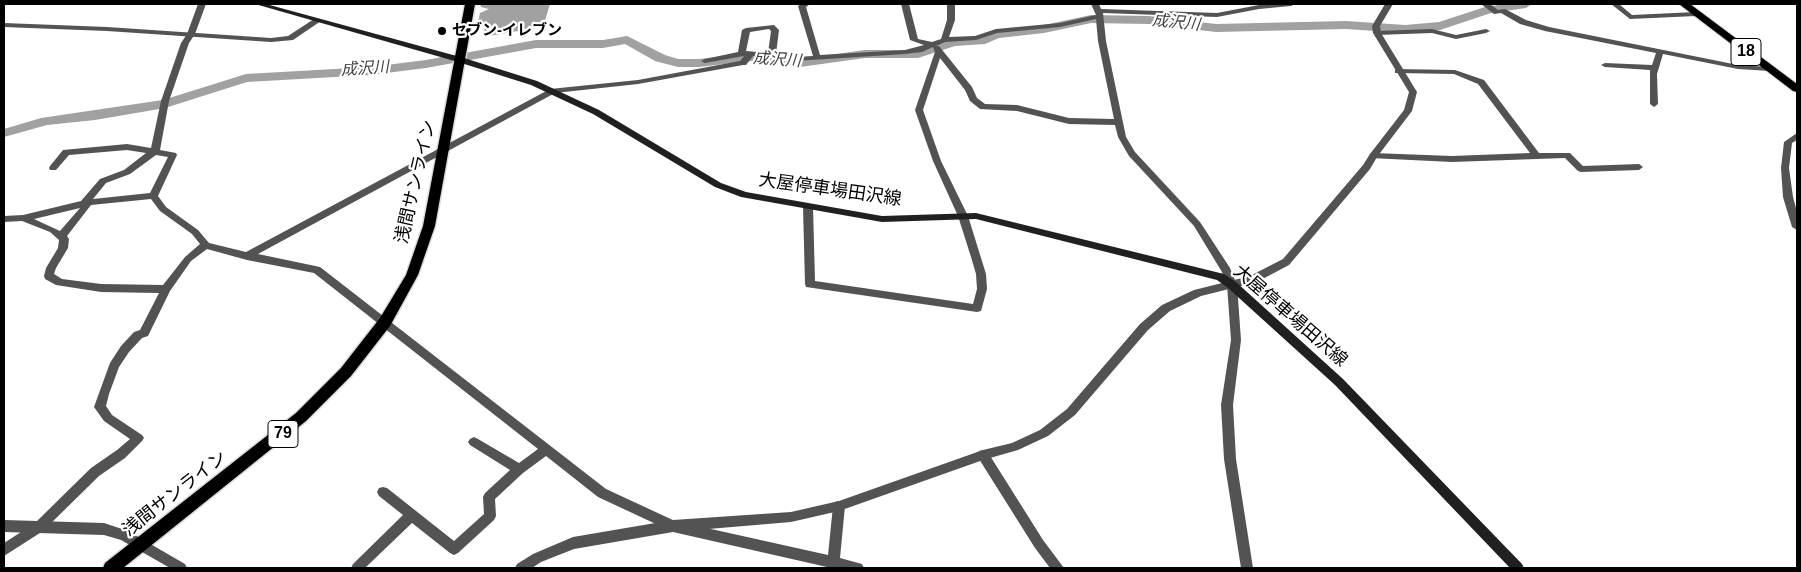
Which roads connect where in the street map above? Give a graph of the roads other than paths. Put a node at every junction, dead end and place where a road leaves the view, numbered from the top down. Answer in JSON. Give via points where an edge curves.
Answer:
{"nodes":[{"id":1,"x":202,"y":4,"type":"edge"},
{"id":2,"x":260,"y":4,"type":"edge"},
{"id":3,"x":470,"y":4,"type":"edge"},
{"id":4,"x":806,"y":4,"type":"edge"},
{"id":5,"x":904,"y":4,"type":"edge"},
{"id":6,"x":951,"y":4,"type":"edge"},
{"id":7,"x":1291,"y":4,"type":"edge"},
{"id":8,"x":1389,"y":4,"type":"edge"},
{"id":9,"x":1615,"y":4,"type":"edge"},
{"id":10,"x":1684,"y":4,"type":"edge"},
{"id":11,"x":1490,"y":8,"type":"edge"},
{"id":12,"x":1696,"y":14,"type":"junction"},
{"id":13,"x":1099,"y":15,"type":"edge"},
{"id":14,"x":317,"y":21,"type":"junction"},
{"id":15,"x":4,"y":25,"type":"edge"},
{"id":16,"x":1376,"y":30,"type":"junction"},
{"id":17,"x":1486,"y":31,"type":"dead end"},
{"id":18,"x":191,"y":34,"type":"junction"},
{"id":19,"x":944,"y":40,"type":"junction"},
{"id":20,"x":936,"y":48,"type":"junction"},
{"id":21,"x":1660,"y":52,"type":"junction"},
{"id":22,"x":747,"y":55,"type":"junction"},
{"id":23,"x":772,"y":55,"type":"junction"},
{"id":24,"x":457,"y":57,"type":"junction"},
{"id":25,"x":817,"y":57,"type":"junction"},
{"id":26,"x":705,"y":61,"type":"dead end"},
{"id":27,"x":1605,"y":65,"type":"dead end"},
{"id":28,"x":1655,"y":68,"type":"junction"},
{"id":29,"x":1770,"y":69,"type":"junction"},
{"id":30,"x":1398,"y":71,"type":"junction"},
{"id":31,"x":1797,"y":89,"type":"edge"},
{"id":32,"x":552,"y":91,"type":"junction"},
{"id":33,"x":1654,"y":104,"type":"dead end"},
{"id":34,"x":1119,"y":122,"type":"junction"},
{"id":35,"x":1797,"y":136,"type":"edge"},
{"id":36,"x":444,"y":149,"type":"junction"},
{"id":37,"x":154,"y":151,"type":"junction"},
{"id":38,"x":1536,"y":155,"type":"junction"},
{"id":39,"x":1372,"y":156,"type":"junction"},
{"id":40,"x":1639,"y":167,"type":"dead end"},
{"id":41,"x":53,"y":168,"type":"dead end"},
{"id":42,"x":153,"y":196,"type":"junction"},
{"id":43,"x":86,"y":203,"type":"junction"},
{"id":44,"x":808,"y":207,"type":"junction"},
{"id":45,"x":963,"y":216,"type":"junction"},
{"id":46,"x":23,"y":218,"type":"junction"},
{"id":47,"x":4,"y":219,"type":"edge"},
{"id":48,"x":1797,"y":227,"type":"edge"},
{"id":49,"x":60,"y":236,"type":"junction"},
{"id":50,"x":206,"y":245,"type":"junction"},
{"id":51,"x":247,"y":256,"type":"junction"},
{"id":52,"x":1232,"y":285,"type":"junction"},
{"id":53,"x":166,"y":289,"type":"junction"},
{"id":54,"x":384,"y":322,"type":"junction"},
{"id":55,"x":474,"y":442,"type":"dead end"},
{"id":56,"x":547,"y":449,"type":"junction"},
{"id":57,"x":983,"y":456,"type":"junction"},
{"id":58,"x":519,"y":469,"type":"junction"},
{"id":59,"x":383,"y":492,"type":"dead end"},
{"id":60,"x":839,"y":506,"type":"junction"},
{"id":61,"x":411,"y":516,"type":"junction"},
{"id":62,"x":4,"y":526,"type":"edge"},
{"id":63,"x":673,"y":526,"type":"junction"},
{"id":64,"x":39,"y":527,"type":"junction"},
{"id":65,"x":141,"y":544,"type":"junction"},
{"id":66,"x":4,"y":550,"type":"edge"},
{"id":67,"x":833,"y":566,"type":"edge"},
{"id":68,"x":110,"y":568,"type":"edge"},
{"id":69,"x":181,"y":568,"type":"edge"},
{"id":70,"x":359,"y":568,"type":"edge"},
{"id":71,"x":521,"y":568,"type":"edge"},
{"id":72,"x":858,"y":568,"type":"edge"},
{"id":73,"x":1058,"y":568,"type":"edge"},
{"id":74,"x":1247,"y":568,"type":"edge"},
{"id":75,"x":1518,"y":568,"type":"edge"}],
"edges":[{"from":1,"to":18,"type":"street"},
{"from":2,"to":14,"type":"main road","name":"大屋停車場田沢線"},
{"from":3,"to":24,"type":"main road","name":"浅間サンライン","number":"79"},
{"from":4,"to":25,"type":"street","via":[[802,6]]},
{"from":5,"to":20,"type":"street","via":[[914,40]]},
{"from":6,"to":19,"type":"street","via":[[951,20]]},
{"from":7,"to":13,"type":"street","via":[[1217,15]]},
{"from":8,"to":16,"type":"street"},
{"from":9,"to":12,"type":"street","via":[[1630,17]]},
{"from":10,"to":12,"type":"highway","number":"18"},
{"from":11,"to":21,"type":"street","via":[[1548,29]]},
{"from":12,"to":29,"type":"highway","number":"18"},
{"from":13,"to":19,"type":"street","via":[[1060,25]]},
{"from":13,"to":34,"type":"street"},
{"from":14,"to":18,"type":"street","via":[[290,38],[280,40]]},
{"from":14,"to":24,"type":"main road","name":"大屋停車場田沢線"},
{"from":15,"to":18,"type":"street"},
{"from":16,"to":17,"type":"street","via":[[1432,31],[1456,37]]},
{"from":16,"to":30,"type":"street"},
{"from":18,"to":37,"type":"street","via":[[185,42],[165,105]]},
{"from":19,"to":20,"type":"street"},
{"from":20,"to":25,"type":"street"},
{"from":20,"to":34,"type":"street","via":[[969,89],[973,99],[983,107],[1017,108],[1068,121]]},
{"from":20,"to":45,"type":"street","via":[[919,110],[937,161]]},
{"from":21,"to":28,"type":"street"},
{"from":21,"to":29,"type":"street","via":[[1738,67]]},
{"from":22,"to":23,"type":"street"},
{"from":22,"to":23,"type":"street","via":[[746,30],[771,27],[775,30]]},
{"from":22,"to":26,"type":"street"},
{"from":22,"to":32,"type":"street","via":[[743,63],[638,82]]},
{"from":23,"to":25,"type":"street","via":[[795,59]]},
{"from":24,"to":32,"type":"main road","name":"大屋停車場田沢線"},
{"from":24,"to":36,"type":"main road","name":"浅間サンライン","number":"79"},
{"from":27,"to":28,"type":"street"},
{"from":28,"to":33,"type":"street"},
{"from":29,"to":31,"type":"highway","number":"18"},
{"from":30,"to":38,"type":"street","via":[[1455,72],[1481,82]]},
{"from":30,"to":39,"type":"street","via":[[1413,92],[1412,103]]},
{"from":32,"to":36,"type":"street"},
{"from":32,"to":44,"type":"main road","name":"大屋停車場田沢線","via":[[596,112],[733,192]]},
{"from":34,"to":52,"type":"street","via":[[1122,137],[1132,154],[1197,224],[1227,271]]},
{"from":35,"to":48,"type":"street","via":[[1788,142],[1785,168],[1788,197]]},
{"from":36,"to":51,"type":"street"},
{"from":36,"to":54,"type":"main road","name":"浅間サンライン","number":"79","via":[[426,238],[407,285]]},
{"from":37,"to":41,"type":"street","via":[[127,147],[66,152]]},
{"from":37,"to":42,"type":"street","via":[[172,155]]},
{"from":37,"to":43,"type":"street","via":[[127,172],[103,181]]},
{"from":38,"to":39,"type":"street"},
{"from":38,"to":40,"type":"street","via":[[1567,154],[1581,169]]},
{"from":39,"to":52,"type":"street","via":[[1367,167],[1286,262],[1253,279]]},
{"from":42,"to":43,"type":"street"},
{"from":42,"to":50,"type":"street","via":[[163,209],[195,232]]},
{"from":43,"to":46,"type":"street"},
{"from":43,"to":49,"type":"street","via":[[87,206]]},
{"from":44,"to":45,"type":"main road","name":"大屋停車場田沢線","via":[[882,219]]},
{"from":44,"to":45,"type":"street","via":[[810,284],[977,308],[982,289],[981,274]]},
{"from":45,"to":52,"type":"main road","name":"大屋停車場田沢線","via":[[976,216],[1220,277]]},
{"from":46,"to":47,"type":"street"},
{"from":46,"to":49,"type":"street"},
{"from":49,"to":53,"type":"street","via":[[64,239],[63,248],[49,276],[60,282],[101,288]]},
{"from":50,"to":51,"type":"street"},
{"from":50,"to":53,"type":"street","via":[[188,259]]},
{"from":51,"to":54,"type":"street","via":[[317,270]]},
{"from":52,"to":57,"type":"street","via":[[1198,293],[1166,308],[1144,327],[1059,424],[1022,444]]},
{"from":52,"to":74,"type":"street","via":[[1236,340],[1227,405],[1230,459]]},
{"from":52,"to":75,"type":"main road","name":"大屋停車場田沢線","via":[[1339,382]]},
{"from":53,"to":64,"type":"street","via":[[144,333],[125,349],[114,366],[100,407],[108,418],[138,438],[95,472]]},
{"from":54,"to":56,"type":"street"},
{"from":54,"to":65,"type":"main road","name":"浅間サンライン","number":"79","via":[[346,372],[302,418]]},
{"from":55,"to":58,"type":"street"},
{"from":56,"to":58,"type":"street"},
{"from":56,"to":63,"type":"street","via":[[602,492]]},
{"from":57,"to":60,"type":"street"},
{"from":57,"to":73,"type":"street"},
{"from":58,"to":61,"type":"street","via":[[489,497],[490,516],[454,549]]},
{"from":59,"to":61,"type":"street"},
{"from":60,"to":63,"type":"street","via":[[791,517]]},
{"from":60,"to":67,"type":"street"},
{"from":61,"to":70,"type":"street"},
{"from":62,"to":64,"type":"street"},
{"from":63,"to":67,"type":"street"},
{"from":63,"to":71,"type":"street","via":[[572,543]]},
{"from":64,"to":65,"type":"street","via":[[104,529]]},
{"from":64,"to":66,"type":"street"},
{"from":65,"to":68,"type":"main road","name":"浅間サンライン","number":"79"},
{"from":65,"to":69,"type":"street"},
{"from":67,"to":72,"type":"street"}]}
